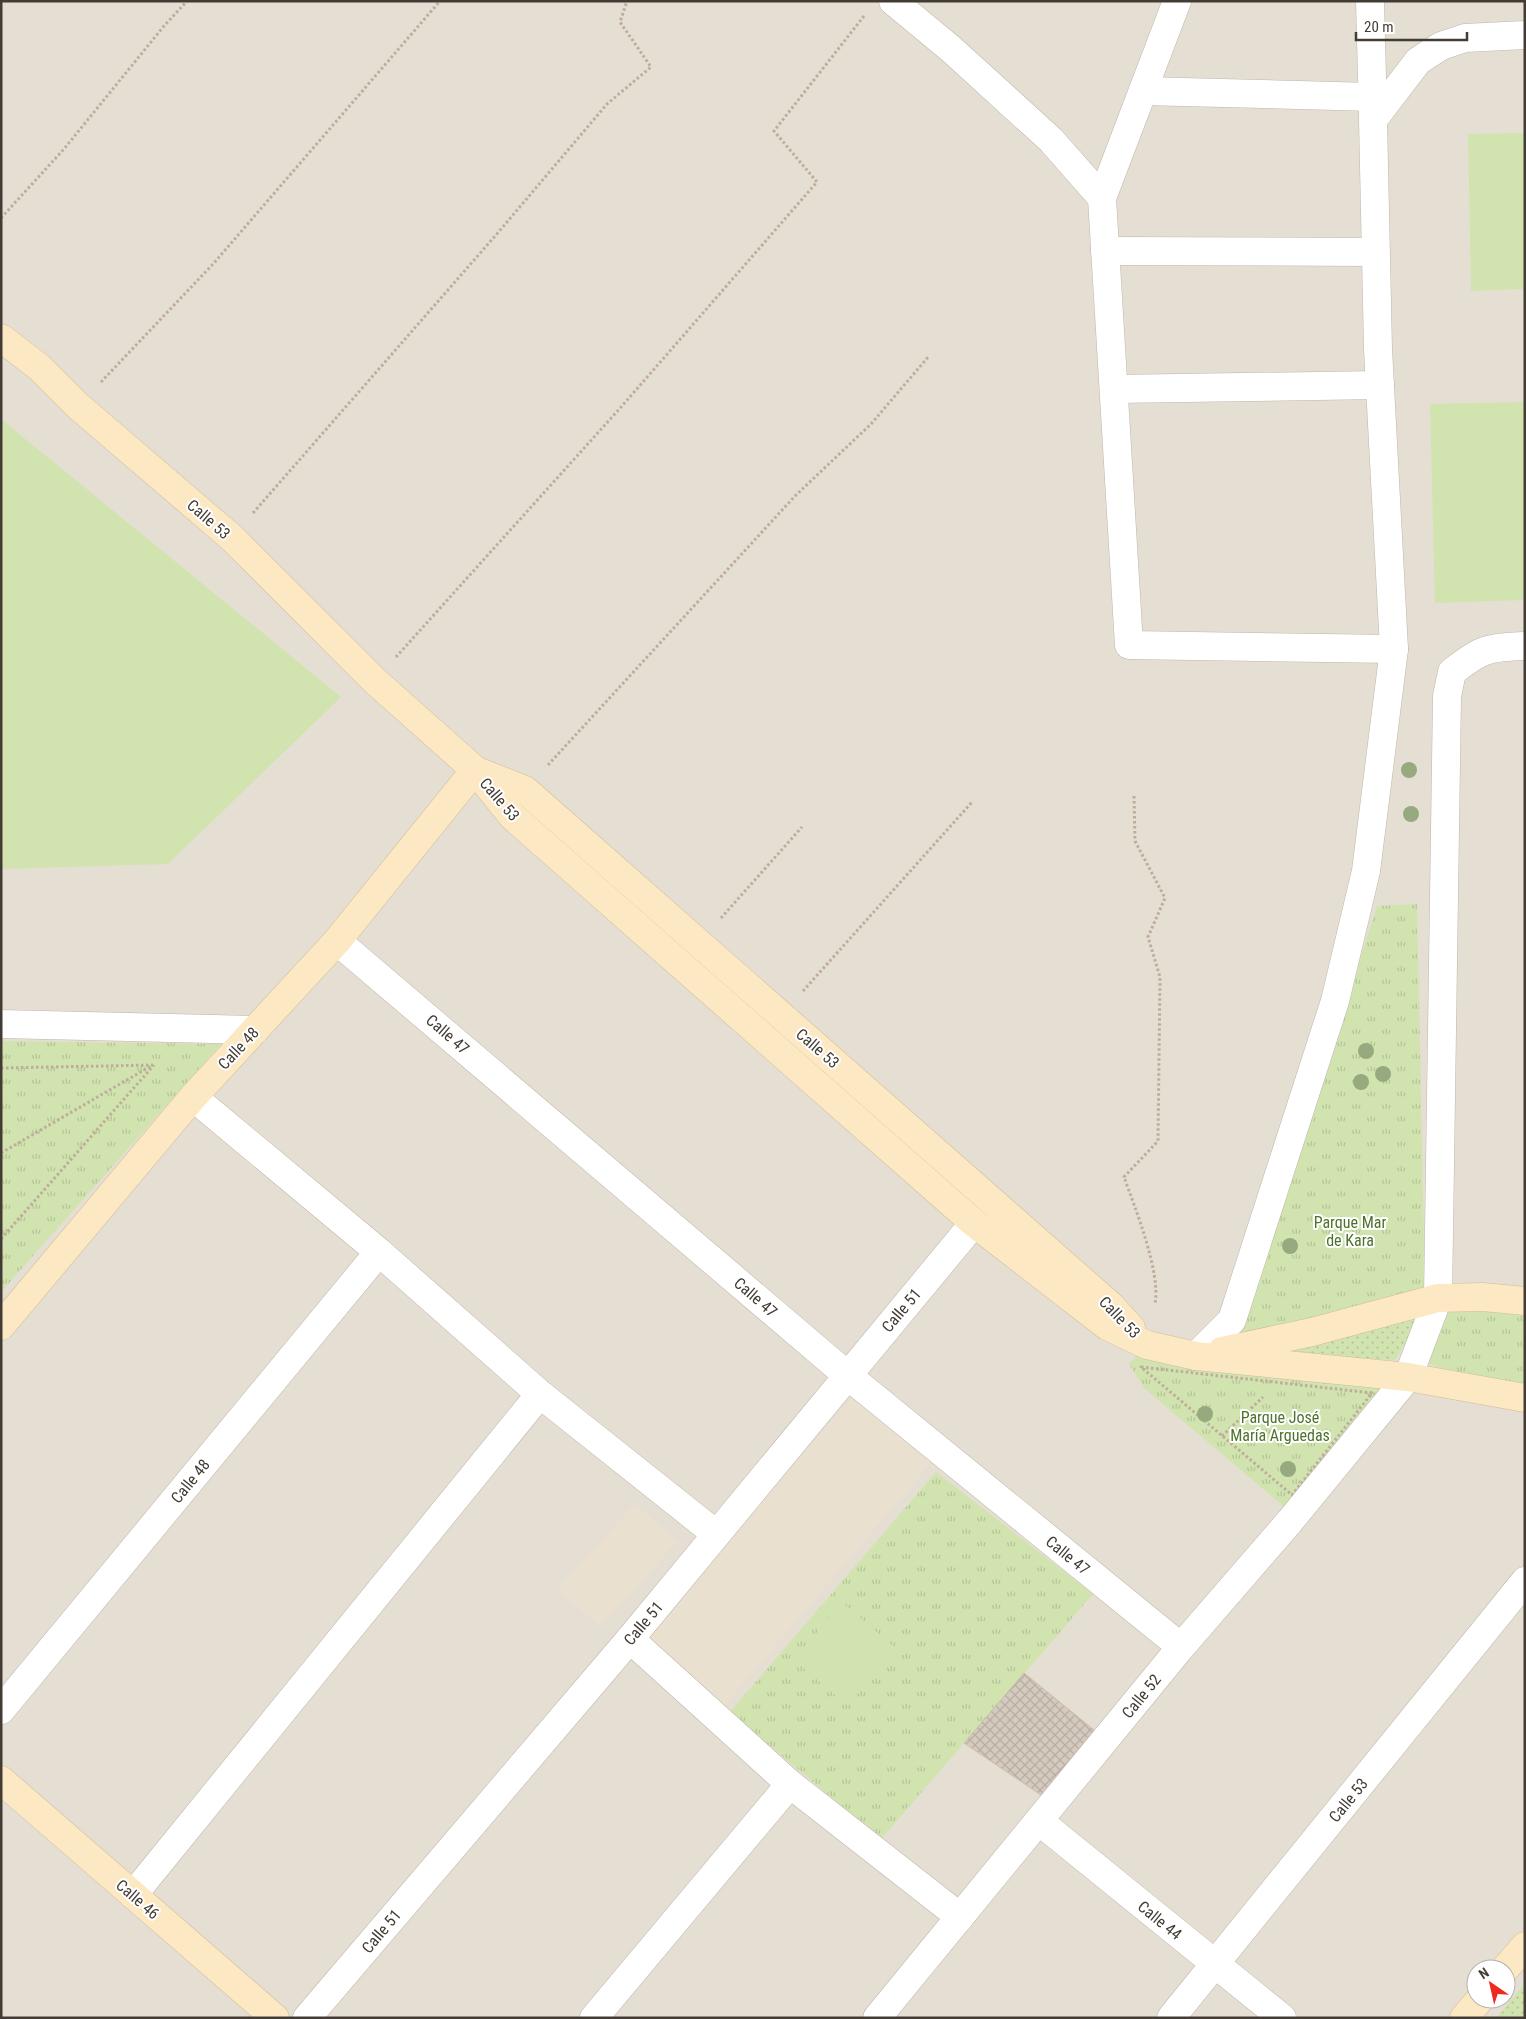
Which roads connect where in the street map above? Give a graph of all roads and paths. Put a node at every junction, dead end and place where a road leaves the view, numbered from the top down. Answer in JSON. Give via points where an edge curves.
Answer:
{"nodes":[{"id":1,"x":187,"y":1,"type":"edge"},
{"id":2,"x":440,"y":1,"type":"edge"},
{"id":3,"x":627,"y":1,"type":"edge"},
{"id":4,"x":1178,"y":1,"type":"edge"},
{"id":5,"x":1370,"y":1,"type":"edge"},
{"id":6,"x":881,"y":5,"type":"edge"},
{"id":7,"x":1525,"y":35,"type":"edge"},
{"id":8,"x":1143,"y":91,"type":"junction"},
{"id":9,"x":1373,"y":109,"type":"junction"},
{"id":10,"x":1102,"y":198,"type":"junction"},
{"id":11,"x":1,"y":218,"type":"edge"},
{"id":12,"x":1105,"y":251,"type":"junction"},
{"id":13,"x":1375,"y":252,"type":"junction"},
{"id":14,"x":1,"y":338,"type":"edge"},
{"id":15,"x":929,"y":356,"type":"dead end"},
{"id":16,"x":1380,"y":384,"type":"junction"},
{"id":17,"x":1114,"y":389,"type":"junction"},
{"id":18,"x":78,"y":406,"type":"junction"},
{"id":19,"x":232,"y":538,"type":"junction"},
{"id":20,"x":1525,"y":646,"type":"edge"},
{"id":21,"x":1394,"y":649,"type":"junction"},
{"id":22,"x":375,"y":681,"type":"junction"},
{"id":23,"x":475,"y":770,"type":"junction"},
{"id":24,"x":525,"y":790,"type":"junction"},
{"id":25,"x":1134,"y":796,"type":"dead end"},
{"id":26,"x":973,"y":801,"type":"dead end"},
{"id":27,"x":802,"y":827,"type":"dead end"},
{"id":28,"x":337,"y":941,"type":"junction"},
{"id":29,"x":699,"y":942,"type":"junction"},
{"id":30,"x":781,"y":1016,"type":"junction"},
{"id":31,"x":1,"y":1024,"type":"edge"},
{"id":32,"x":255,"y":1030,"type":"junction"},
{"id":33,"x":154,"y":1065,"type":"junction"},
{"id":34,"x":1,"y":1068,"type":"edge"},
{"id":35,"x":193,"y":1097,"type":"junction"},
{"id":36,"x":1,"y":1153,"type":"edge"},
{"id":37,"x":974,"y":1223,"type":"junction"},
{"id":38,"x":1,"y":1240,"type":"edge"},
{"id":39,"x":379,"y":1252,"type":"junction"},
{"id":40,"x":1438,"y":1298,"type":"junction"},
{"id":41,"x":1525,"y":1301,"type":"edge"},
{"id":42,"x":1,"y":1326,"type":"edge"},
{"id":43,"x":1146,"y":1345,"type":"junction"},
{"id":44,"x":1196,"y":1356,"type":"junction"},
{"id":45,"x":847,"y":1375,"type":"junction"},
{"id":46,"x":1408,"y":1376,"type":"junction"},
{"id":47,"x":1279,"y":1382,"type":"junction"},
{"id":48,"x":1272,"y":1389,"type":"dead end"},
{"id":49,"x":540,"y":1394,"type":"junction"},
{"id":50,"x":1265,"y":1396,"type":"dead end"},
{"id":51,"x":1525,"y":1398,"type":"edge"},
{"id":52,"x":1222,"y":1436,"type":"junction"},
{"id":53,"x":716,"y":1534,"type":"junction"},
{"id":54,"x":1525,"y":1581,"type":"edge"},
{"id":55,"x":630,"y":1638,"type":"junction"},
{"id":56,"x":1181,"y":1647,"type":"junction"},
{"id":57,"x":1,"y":1710,"type":"edge"},
{"id":58,"x":1,"y":1780,"type":"edge"},
{"id":59,"x":790,"y":1784,"type":"junction"},
{"id":60,"x":1040,"y":1821,"type":"junction"},
{"id":61,"x":133,"y":1895,"type":"junction"},
{"id":62,"x":960,"y":1917,"type":"junction"},
{"id":63,"x":1525,"y":1946,"type":"edge"},
{"id":64,"x":1514,"y":1959,"type":"edge"},
{"id":65,"x":1215,"y":1965,"type":"junction"},
{"id":66,"x":275,"y":2018,"type":"edge"},
{"id":67,"x":307,"y":2018,"type":"edge"},
{"id":68,"x":594,"y":2018,"type":"edge"},
{"id":69,"x":877,"y":2018,"type":"edge"},
{"id":70,"x":1171,"y":2018,"type":"edge"},
{"id":71,"x":1282,"y":2018,"type":"edge"}],
"edges":[{"from":1,"to":11,"type":"path"},
{"from":2,"to":18,"type":"path","via":[[214,263]]},
{"from":3,"to":19,"type":"path","via":[[620,22],[651,66],[607,104]]},
{"from":4,"to":8,"type":"street"},
{"from":5,"to":9,"type":"street"},
{"from":6,"to":10,"type":"street","via":[[951,49],[1051,140]]},
{"from":6,"to":22,"type":"path","via":[[774,131],[817,182],[622,406]]},
{"from":7,"to":9,"type":"street","via":[[1465,38],[1441,46],[1418,61]]},
{"from":8,"to":9,"type":"street"},
{"from":8,"to":10,"type":"street"},
{"from":9,"to":13,"type":"street"},
{"from":10,"to":12,"type":"street"},
{"from":12,"to":13,"type":"street"},
{"from":12,"to":17,"type":"street"},
{"from":13,"to":16,"type":"street"},
{"from":14,"to":18,"type":"street","name":"Calle 53","via":[[38,367]]},
{"from":15,"to":24,"type":"path","via":[[871,424],[795,496]]},
{"from":16,"to":17,"type":"street"},
{"from":16,"to":21,"type":"street"},
{"from":17,"to":21,"type":"street","via":[[1129,645]]},
{"from":18,"to":19,"type":"street","name":"Calle 53"},
{"from":19,"to":22,"type":"street","name":"Calle 53"},
{"from":20,"to":40,"type":"street","via":[[1493,647],[1471,657],[1452,672],[1447,696]]},
{"from":21,"to":44,"type":"street","via":[[1366,872],[1335,1001],[1232,1320]]},
{"from":22,"to":23,"type":"street","name":"Calle 53"},
{"from":23,"to":24,"type":"street","name":"Calle 53"},
{"from":23,"to":28,"type":"street","name":"Calle 48"},
{"from":23,"to":37,"type":"street","name":"Calle 53","via":[[512,816]]},
{"from":24,"to":29,"type":"street","name":"Calle 53"},
{"from":25,"to":43,"type":"path","via":[[1135,841],[1165,898],[1148,937],[1160,977],[1158,1141],[1124,1177],[1157,1292]]},
{"from":26,"to":30,"type":"path"},
{"from":27,"to":29,"type":"path"},
{"from":28,"to":32,"type":"street","name":"Calle 48"},
{"from":28,"to":45,"type":"street","name":"Calle 47"},
{"from":29,"to":30,"type":"street","name":"Calle 53"},
{"from":30,"to":43,"type":"street","name":"Calle 53","via":[[1111,1306]]},
{"from":31,"to":32,"type":"street"},
{"from":32,"to":35,"type":"street","name":"Calle 48"},
{"from":33,"to":34,"type":"path"},
{"from":33,"to":36,"type":"path"},
{"from":33,"to":38,"type":"path"},
{"from":35,"to":39,"type":"street"},
{"from":35,"to":42,"type":"street","name":"Calle 48"},
{"from":37,"to":43,"type":"street","name":"Calle 53","via":[[1107,1326]]},
{"from":37,"to":45,"type":"street","name":"Calle 51"},
{"from":39,"to":49,"type":"street"},
{"from":39,"to":57,"type":"street","name":"Calle 48"},
{"from":40,"to":41,"type":"street","name":"Calle 53","via":[[1483,1297]]},
{"from":40,"to":44,"type":"street","name":"Calle 53","via":[[1312,1332]]},
{"from":40,"to":46,"type":"street","name":"Calle 52"},
{"from":43,"to":44,"type":"street","name":"Calle 53"},
{"from":44,"to":46,"type":"street","name":"Calle 53"},
{"from":45,"to":53,"type":"street","name":"Calle 51"},
{"from":45,"to":56,"type":"street","name":"Calle 47"},
{"from":46,"to":51,"type":"street","name":"Calle 53"},
{"from":46,"to":56,"type":"street","name":"Calle 52","via":[[1290,1521]]},
{"from":47,"to":48,"type":"path"},
{"from":47,"to":52,"type":"path","via":[[1141,1367]]},
{"from":47,"to":52,"type":"path","via":[[1372,1392],[1292,1495]]},
{"from":49,"to":53,"type":"street"},
{"from":49,"to":61,"type":"street"},
{"from":50,"to":52,"type":"path"},
{"from":53,"to":55,"type":"street","name":"Calle 51"},
{"from":54,"to":65,"type":"street","name":"Calle 53"},
{"from":55,"to":59,"type":"street"},
{"from":55,"to":67,"type":"street","name":"Calle 51"},
{"from":56,"to":60,"type":"street","name":"Calle 52"},
{"from":58,"to":61,"type":"street","name":"Calle 46"},
{"from":59,"to":62,"type":"street"},
{"from":59,"to":68,"type":"street"},
{"from":60,"to":62,"type":"street","name":"Calle 52"},
{"from":60,"to":65,"type":"street","name":"Calle 44"},
{"from":61,"to":66,"type":"street","name":"Calle 46"},
{"from":62,"to":69,"type":"street","name":"Calle 52"},
{"from":63,"to":64,"type":"street"},
{"from":65,"to":70,"type":"street","name":"Calle 53"},
{"from":65,"to":71,"type":"street","name":"Calle 44"}]}
